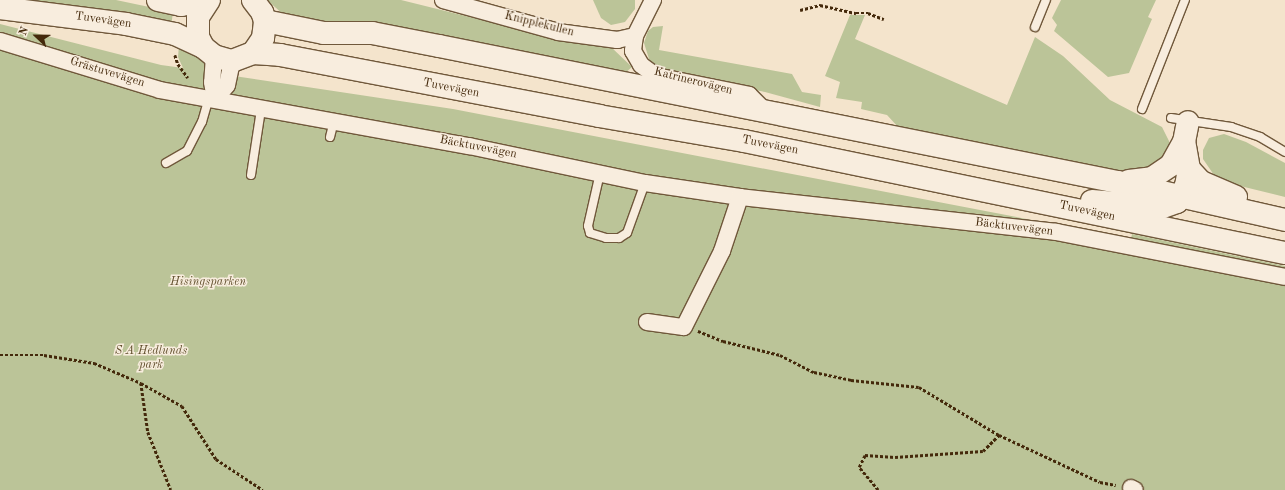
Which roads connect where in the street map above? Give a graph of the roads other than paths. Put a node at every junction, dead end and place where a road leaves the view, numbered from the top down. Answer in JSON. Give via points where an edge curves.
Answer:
{"nodes":[{"id":1,"x":158,"y":0,"type":"edge"},
{"id":2,"x":208,"y":0,"type":"edge"},
{"id":3,"x":253,"y":0,"type":"edge"},
{"id":4,"x":443,"y":0,"type":"edge"},
{"id":5,"x":653,"y":0,"type":"edge"},
{"id":6,"x":1046,"y":0,"type":"edge"},
{"id":7,"x":1186,"y":0,"type":"edge"},
{"id":8,"x":0,"y":8,"type":"edge"},
{"id":9,"x":265,"y":21,"type":"junction"},
{"id":10,"x":1036,"y":27,"type":"dead end"},
{"id":11,"x":635,"y":36,"type":"junction"},
{"id":12,"x":0,"y":41,"type":"edge"},
{"id":13,"x":253,"y":53,"type":"junction"},
{"id":14,"x":216,"y":55,"type":"junction"},
{"id":15,"x":212,"y":98,"type":"junction"},
{"id":16,"x":1142,"y":109,"type":"dead end"},
{"id":17,"x":260,"y":110,"type":"junction"},
{"id":18,"x":765,"y":111,"type":"junction"},
{"id":19,"x":334,"y":121,"type":"junction"},
{"id":20,"x":1181,"y":127,"type":"junction"},
{"id":21,"x":330,"y":137,"type":"dead end"},
{"id":22,"x":1285,"y":152,"type":"edge"},
{"id":23,"x":166,"y":163,"type":"dead end"},
{"id":24,"x":1189,"y":169,"type":"junction"},
{"id":25,"x":600,"y":173,"type":"junction"},
{"id":26,"x":251,"y":175,"type":"dead end"},
{"id":27,"x":1118,"y":182,"type":"junction"},
{"id":28,"x":645,"y":183,"type":"junction"},
{"id":29,"x":1182,"y":196,"type":"junction"},
{"id":30,"x":740,"y":197,"type":"junction"},
{"id":31,"x":1074,"y":209,"type":"junction"},
{"id":32,"x":1285,"y":210,"type":"edge"},
{"id":33,"x":1285,"y":220,"type":"edge"},
{"id":34,"x":1285,"y":253,"type":"edge"},
{"id":35,"x":1285,"y":278,"type":"edge"},
{"id":36,"x":647,"y":322,"type":"dead end"}],
"edges":[{"from":1,"to":2,"type":"main road","via":[[181,5]]},
{"from":2,"to":14,"type":"main road","via":[[198,17],[196,27]]},
{"from":3,"to":9,"type":"main road"},
{"from":4,"to":11,"type":"street","name":"Knipplekullen","via":[[578,36],[618,40]]},
{"from":5,"to":11,"type":"street","name":"Katrinerovägen"},
{"from":6,"to":10,"type":"lane"},
{"from":7,"to":16,"type":"lane"},
{"from":8,"to":14,"type":"main road","name":"Tuvevägen","via":[[126,24],[175,34]]},
{"from":9,"to":13,"type":"main road","via":[[263,38]]},
{"from":9,"to":18,"type":"main road","via":[[324,33],[372,33]]},
{"from":11,"to":18,"type":"street","name":"Katrinerovägen","via":[[633,51],[641,65],[649,72],[670,79],[749,95]]},
{"from":12,"to":15,"type":"street","name":"Grästuvevägen","via":[[160,90]]},
{"from":13,"to":14,"type":"main road","name":"Tuvevägen"},
{"from":13,"to":31,"type":"main road","name":"Tuvevägen","via":[[280,55],[592,115],[744,141]]},
{"from":14,"to":15,"type":"street"},
{"from":15,"to":17,"type":"street","name":"Bäcktuvevägen"},
{"from":15,"to":23,"type":"lane","via":[[187,151]]},
{"from":17,"to":19,"type":"street","name":"Bäcktuvevägen"},
{"from":17,"to":26,"type":"lane"},
{"from":18,"to":27,"type":"main road"},
{"from":19,"to":21,"type":"lane"},
{"from":19,"to":25,"type":"street","name":"Bäcktuvevägen"},
{"from":20,"to":22,"type":"lane","via":[[1231,127],[1260,137]]},
{"from":20,"to":24,"type":"main road"},
{"from":20,"to":27,"type":"main road","via":[[1170,165],[1162,172],[1152,178]]},
{"from":24,"to":29,"type":"main road"},
{"from":24,"to":32,"type":"main road","via":[[1200,182],[1216,190]]},
{"from":25,"to":28,"type":"street","name":"Bäcktuvevägen"},
{"from":25,"to":28,"type":"lane","via":[[588,226],[590,233],[606,238],[619,238],[627,233]]},
{"from":27,"to":29,"type":"main road"},
{"from":28,"to":30,"type":"street","name":"Bäcktuvevägen"},
{"from":29,"to":31,"type":"main road","via":[[1177,202],[1163,207],[1094,200]]},
{"from":29,"to":33,"type":"main road"},
{"from":30,"to":35,"type":"street","name":"Bäcktuvevägen","via":[[1056,232]]},
{"from":30,"to":36,"type":"street","via":[[722,251],[684,327]]},
{"from":31,"to":34,"type":"main road","name":"Tuvevägen"}]}
